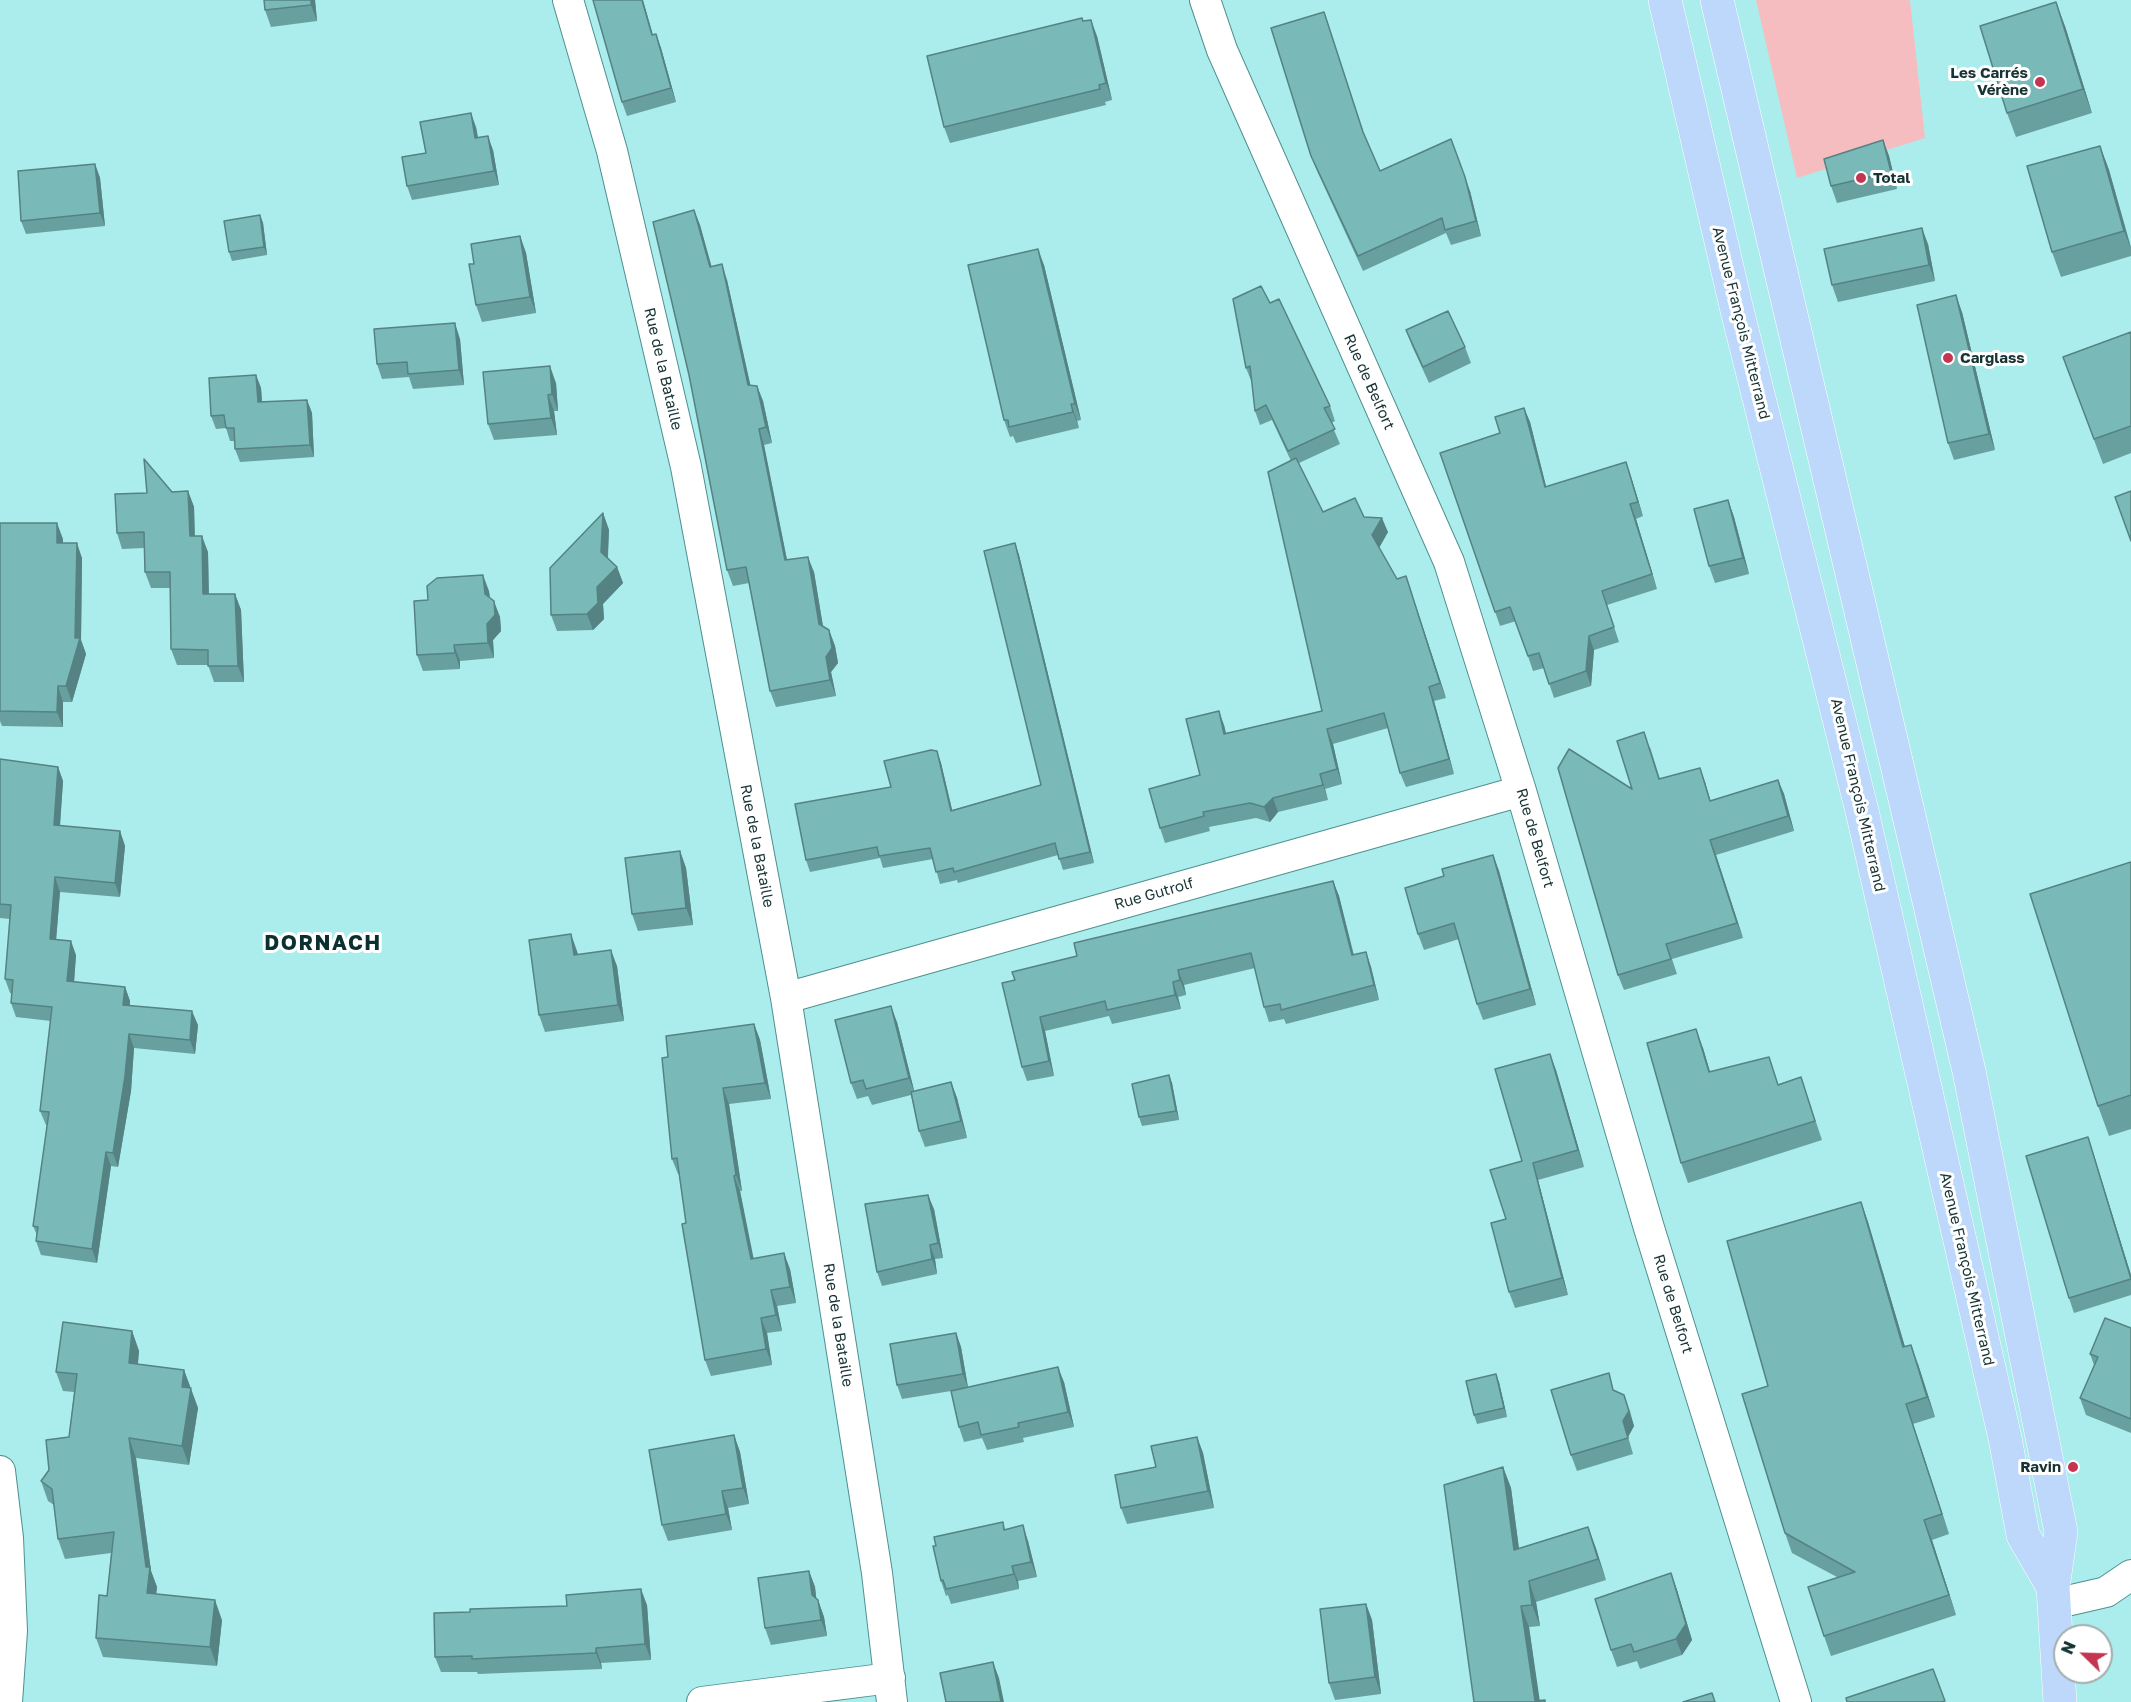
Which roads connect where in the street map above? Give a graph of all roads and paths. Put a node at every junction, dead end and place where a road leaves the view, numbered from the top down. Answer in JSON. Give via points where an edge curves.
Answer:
{"nodes":[{"id":1,"x":568,"y":0,"type":"edge"},
{"id":2,"x":1205,"y":0,"type":"edge"},
{"id":3,"x":1665,"y":0,"type":"edge"},
{"id":4,"x":1717,"y":0,"type":"edge"},
{"id":5,"x":1521,"y":791,"type":"junction"},
{"id":6,"x":786,"y":998,"type":"junction"},
{"id":7,"x":0,"y":1471,"type":"edge"},
{"id":8,"x":2131,"y":1575,"type":"edge"},
{"id":9,"x":2054,"y":1596,"type":"junction"},
{"id":10,"x":891,"y":1690,"type":"edge"},
{"id":11,"x":7,"y":1702,"type":"edge"},
{"id":12,"x":702,"y":1702,"type":"edge"},
{"id":13,"x":1796,"y":1702,"type":"edge"},
{"id":14,"x":2060,"y":1702,"type":"edge"}],
"edges":[{"from":1,"to":6,"type":"street","name":"Rue de la Bataille","via":[[612,150],[686,467]]},
{"from":2,"to":5,"type":"street","name":"Rue de Belfort","via":[[1222,50],[1449,562]]},
{"from":3,"to":9,"type":"main road","name":"Avenue François Mitterrand","via":[[1736,306],[1865,822],[2002,1426],[2023,1535]]},
{"from":4,"to":9,"type":"main road","name":"Avenue François Mitterrand","via":[[1969,1071],[2061,1532]]},
{"from":5,"to":6,"type":"street","name":"Rue Gutrolf"},
{"from":5,"to":13,"type":"street","name":"Rue de Belfort","via":[[1649,1228]]},
{"from":6,"to":10,"type":"street","name":"Rue de la Bataille","via":[[877,1573]]},
{"from":7,"to":11,"type":"street","via":[[12,1631]]},
{"from":8,"to":9,"type":"street","via":[[2106,1592]]},
{"from":9,"to":14,"type":"main road","name":"Avenue François Mitterrand"},
{"from":10,"to":12,"type":"street"}]}
